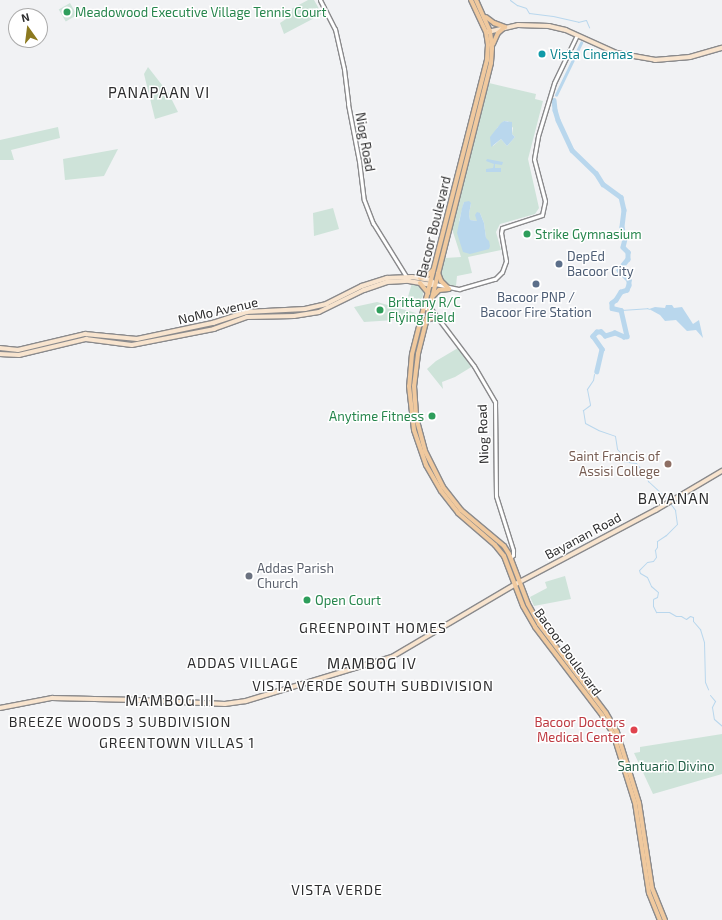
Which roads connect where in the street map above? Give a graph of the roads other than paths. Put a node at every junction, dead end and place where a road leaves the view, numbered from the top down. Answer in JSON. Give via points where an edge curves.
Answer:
{"nodes":[{"id":1,"x":320,"y":0,"type":"edge"},
{"id":2,"x":471,"y":0,"type":"edge"},
{"id":3,"x":476,"y":0,"type":"edge"},
{"id":4,"x":483,"y":14,"type":"junction"},
{"id":5,"x":505,"y":27,"type":"junction"},
{"id":6,"x":488,"y":32,"type":"junction"},
{"id":7,"x":577,"y":35,"type":"junction"},
{"id":8,"x":492,"y":48,"type":"junction"},
{"id":9,"x":722,"y":48,"type":"edge"},
{"id":10,"x":434,"y":270,"type":"junction"},
{"id":11,"x":438,"y":273,"type":"junction"},
{"id":12,"x":407,"y":276,"type":"junction"},
{"id":13,"x":420,"y":280,"type":"junction"},
{"id":14,"x":431,"y":280,"type":"junction"},
{"id":15,"x":410,"y":281,"type":"junction"},
{"id":16,"x":435,"y":284,"type":"junction"},
{"id":17,"x":430,"y":285,"type":"junction"},
{"id":18,"x":449,"y":288,"type":"junction"},
{"id":19,"x":428,"y":293,"type":"junction"},
{"id":20,"x":432,"y":298,"type":"junction"},
{"id":21,"x":426,"y":308,"type":"junction"},
{"id":22,"x":246,"y":312,"type":"junction"},
{"id":23,"x":247,"y":317,"type":"junction"},
{"id":24,"x":436,"y":317,"type":"junction"},
{"id":25,"x":426,"y":320,"type":"junction"},
{"id":26,"x":0,"y":348,"type":"edge"},
{"id":27,"x":0,"y":354,"type":"edge"},
{"id":28,"x":412,"y":389,"type":"junction"},
{"id":29,"x":722,"y":471,"type":"edge"},
{"id":30,"x":485,"y":530,"type":"junction"},
{"id":31,"x":481,"y":534,"type":"junction"},
{"id":32,"x":511,"y":557,"type":"junction"},
{"id":33,"x":518,"y":582,"type":"junction"},
{"id":34,"x":0,"y":708,"type":"edge"},
{"id":35,"x":660,"y":920,"type":"edge"},
{"id":36,"x":665,"y":920,"type":"edge"}],
"edges":[{"from":1,"to":12,"type":"street","name":"Niog Road","via":[[335,29],[344,69],[364,200],[373,223]]},
{"from":2,"to":6,"type":"main road","name":"Bacoor Boulevard"},
{"from":3,"to":4,"type":"main road","name":"Bacoor Boulevard"},
{"from":4,"to":5,"type":"main road","via":[[494,24]]},
{"from":4,"to":6,"type":"main road","name":"Bacoor Boulevard"},
{"from":5,"to":6,"type":"main road"},
{"from":5,"to":7,"type":"main road","via":[[542,25]]},
{"from":5,"to":8,"type":"main road","via":[[496,36]]},
{"from":6,"to":8,"type":"main road","name":"Bacoor Boulevard"},
{"from":6,"to":10,"type":"main road","name":"Bacoor Boulevard","via":[[483,79]]},
{"from":7,"to":9,"type":"main road","via":[[615,52],[646,59],[690,57]]},
{"from":7,"to":18,"type":"street","name":"NoMo Avenue","via":[[554,83],[534,156],[545,201],[544,212],[539,218],[502,228],[500,233],[506,261],[498,277],[463,289]]},
{"from":8,"to":11,"type":"main road","name":"Bacoor Boulevard","via":[[488,80]]},
{"from":10,"to":13,"type":"main road"},
{"from":10,"to":14,"type":"main road","name":"Bacoor Boulevard"},
{"from":11,"to":16,"type":"main road","name":"Bacoor Boulevard"},
{"from":11,"to":18,"type":"main road","via":[[441,281]]},
{"from":12,"to":13,"type":"main road","name":"NoMo Avenue"},
{"from":12,"to":15,"type":"street","name":"Niog Road"},
{"from":12,"to":22,"type":"main road","name":"NoMo Avenue","via":[[377,280],[317,307]]},
{"from":13,"to":14,"type":"main road","name":"NoMo Avenue"},
{"from":13,"to":15,"type":"main road","name":"NoMo Avenue"},
{"from":13,"to":17,"type":"main road","name":"NoMo Avenue"},
{"from":13,"to":19,"type":"main road"},
{"from":14,"to":16,"type":"main road","name":"NoMo Avenue"},
{"from":14,"to":17,"type":"main road","name":"Bacoor Boulevard"},
{"from":15,"to":23,"type":"main road","name":"NoMo Avenue","via":[[379,284],[319,312],[294,316]]},
{"from":16,"to":17,"type":"main road","name":"NoMo Avenue"},
{"from":16,"to":18,"type":"street","name":"NoMo Avenue"},
{"from":16,"to":20,"type":"main road","name":"Bacoor Boulevard"},
{"from":17,"to":19,"type":"main road","name":"Bacoor Boulevard"},
{"from":18,"to":20,"type":"main road","via":[[439,290]]},
{"from":19,"to":21,"type":"main road","name":"Bacoor Boulevard"},
{"from":20,"to":21,"type":"main road","name":"Bacoor Boulevard"},
{"from":21,"to":24,"type":"street","name":"Niog Road"},
{"from":21,"to":25,"type":"main road","name":"Bacoor Boulevard"},
{"from":21,"to":28,"type":"main road","name":"Bacoor Boulevard","via":[[412,359]]},
{"from":22,"to":23,"type":"main road"},
{"from":22,"to":26,"type":"main road","name":"NoMo Avenue","via":[[213,323],[137,339],[85,334],[18,350]]},
{"from":23,"to":27,"type":"main road","name":"NoMo Avenue","via":[[214,329],[132,345],[86,339],[18,355]]},
{"from":24,"to":25,"type":"main road"},
{"from":24,"to":32,"type":"street","name":"Niog Road","via":[[474,366],[494,402],[496,496],[513,550],[514,555]]},
{"from":25,"to":28,"type":"main road","name":"Bacoor Boulevard"},
{"from":28,"to":30,"type":"main road","name":"Bacoor Boulevard","via":[[418,429],[435,473],[456,505]]},
{"from":28,"to":31,"type":"main road","name":"Bacoor Boulevard","via":[[414,430],[428,470],[449,503]]},
{"from":29,"to":33,"type":"main road","name":"Bayanan Road","via":[[656,510]]},
{"from":30,"to":31,"type":"main road"},
{"from":30,"to":32,"type":"main road","name":"Bacoor Boulevard","via":[[504,546]]},
{"from":31,"to":33,"type":"main road","name":"Bacoor Boulevard","via":[[504,556]]},
{"from":32,"to":33,"type":"main road","name":"Bacoor Boulevard"},
{"from":33,"to":34,"type":"main road","name":"Bayanan Road","via":[[392,657],[246,701],[224,704],[52,698]]},
{"from":33,"to":35,"type":"main road","name":"Bacoor Boulevard","via":[[524,606],[535,627],[604,719],[617,743],[635,804],[649,893]]},
{"from":33,"to":36,"type":"main road","name":"Bacoor Boulevard","via":[[539,624],[606,713],[617,732],[639,803],[652,888]]}]}
